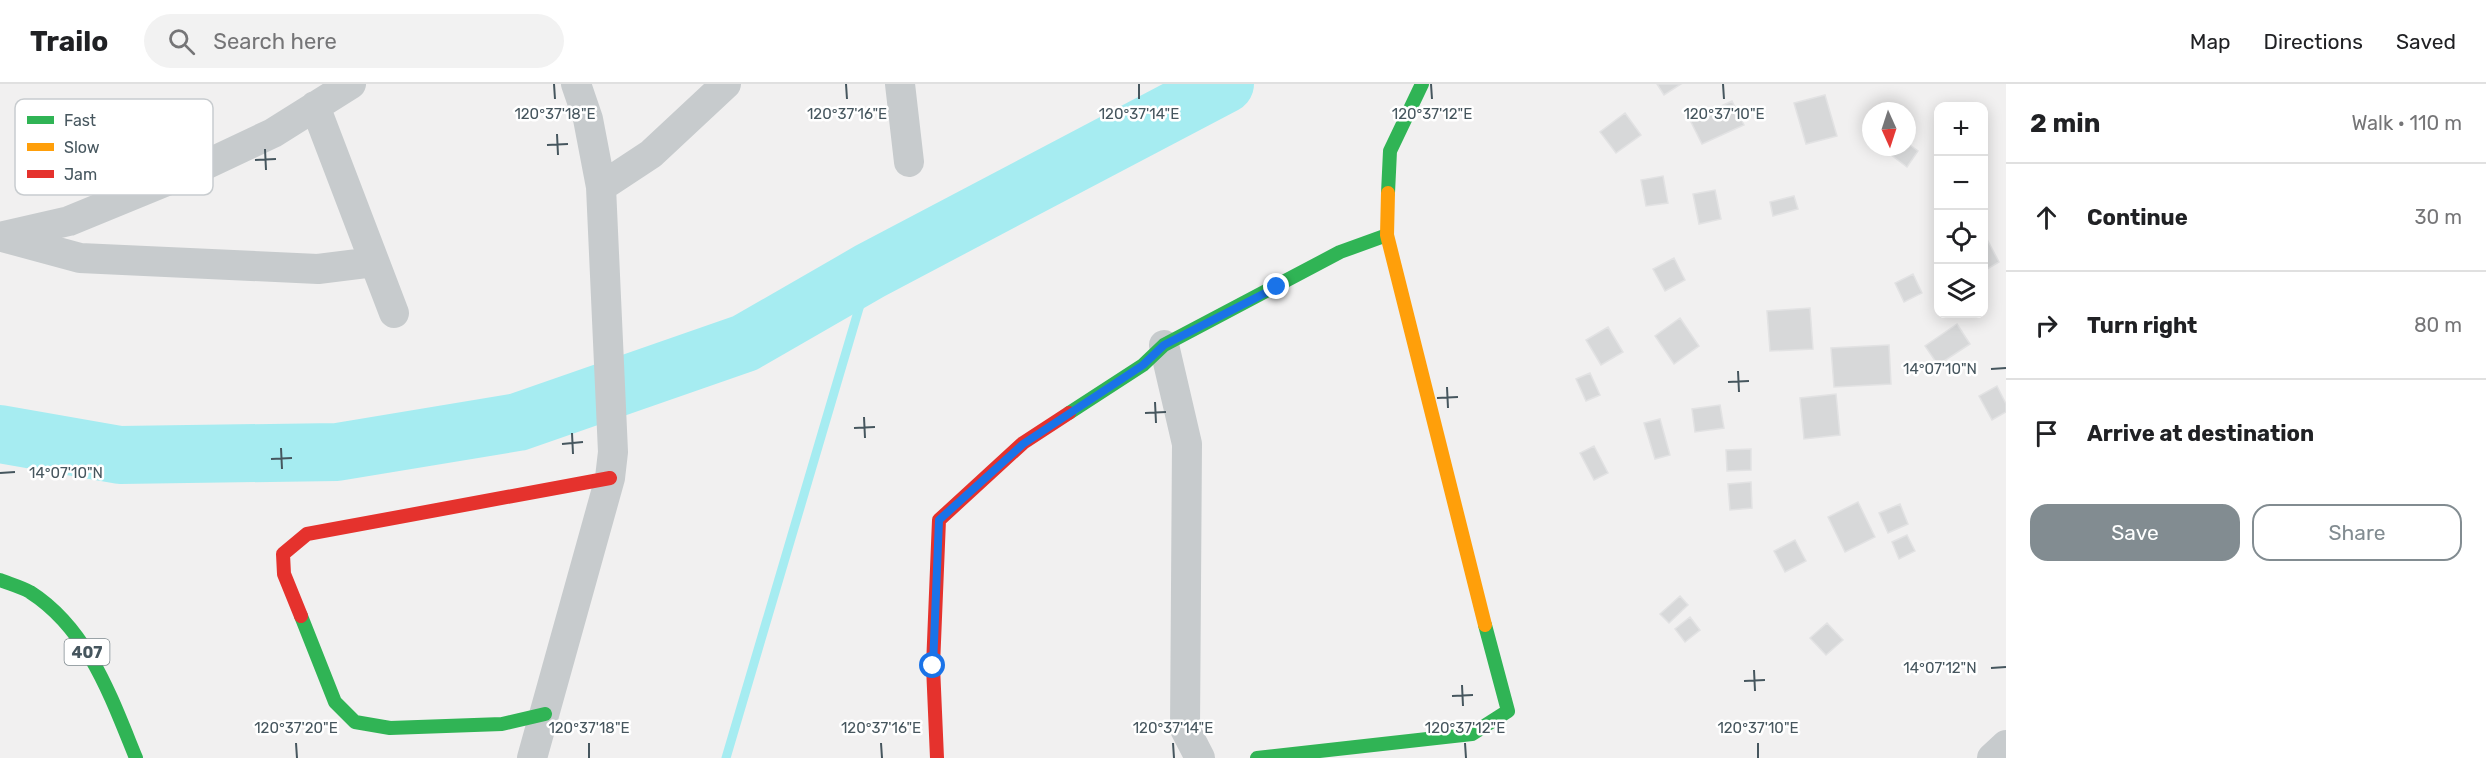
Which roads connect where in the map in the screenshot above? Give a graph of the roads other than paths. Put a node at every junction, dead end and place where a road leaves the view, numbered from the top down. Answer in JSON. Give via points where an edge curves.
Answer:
{"nodes":[{"id":1,"x":351,"y":84,"type":"edge"},
{"id":2,"x":576,"y":84,"type":"edge"},
{"id":3,"x":726,"y":84,"type":"edge"},
{"id":4,"x":900,"y":84,"type":"edge"},
{"id":5,"x":1422,"y":84,"type":"edge"},
{"id":6,"x":315,"y":106,"type":"junction"},
{"id":7,"x":213,"y":161,"type":"edge"},
{"id":8,"x":909,"y":162,"type":"dead end"},
{"id":9,"x":601,"y":187,"type":"junction"},
{"id":10,"x":132,"y":195,"type":"edge"},
{"id":11,"x":1387,"y":235,"type":"junction"},
{"id":12,"x":1,"y":237,"type":"edge"},
{"id":13,"x":374,"y":262,"type":"junction"},
{"id":14,"x":394,"y":313,"type":"dead end"},
{"id":15,"x":1164,"y":345,"type":"junction"},
{"id":16,"x":611,"y":465,"type":"junction"},
{"id":17,"x":0,"y":580,"type":"edge"},
{"id":18,"x":545,"y":714,"type":"junction"},
{"id":19,"x":2006,"y":745,"type":"edge"},
{"id":20,"x":136,"y":758,"type":"edge"},
{"id":21,"x":532,"y":758,"type":"edge"},
{"id":22,"x":937,"y":758,"type":"edge"},
{"id":23,"x":1200,"y":758,"type":"edge"},
{"id":24,"x":1257,"y":758,"type":"edge"},
{"id":25,"x":1992,"y":758,"type":"edge"}],
"edges":[{"from":1,"to":6,"type":"street"},
{"from":2,"to":9,"type":"street","via":[[588,119]]},
{"from":3,"to":9,"type":"street","via":[[651,154]]},
{"from":4,"to":8,"type":"street"},
{"from":5,"to":11,"type":"street","via":[[1390,152]]},
{"from":6,"to":7,"type":"street","via":[[273,133]]},
{"from":6,"to":13,"type":"street"},
{"from":9,"to":16,"type":"street"},
{"from":10,"to":12,"type":"street","via":[[69,221]]},
{"from":11,"to":15,"type":"street","via":[[1340,252]]},
{"from":11,"to":24,"type":"street","via":[[1508,711],[1472,734]]},
{"from":12,"to":13,"type":"street","via":[[80,258],[318,268]]},
{"from":13,"to":14,"type":"street"},
{"from":15,"to":22,"type":"street","via":[[1143,365],[1023,444],[939,520],[933,666]]},
{"from":15,"to":23,"type":"street","via":[[1187,444],[1185,729]]},
{"from":16,"to":18,"type":"street"},
{"from":16,"to":18,"type":"street","via":[[306,534],[283,554],[284,574],[335,702],[355,722],[390,728],[502,724]]},
{"from":17,"to":20,"type":"street","number":"407","via":[[45,601],[73,628],[105,685]]},
{"from":18,"to":21,"type":"street"},
{"from":19,"to":25,"type":"street"}]}
